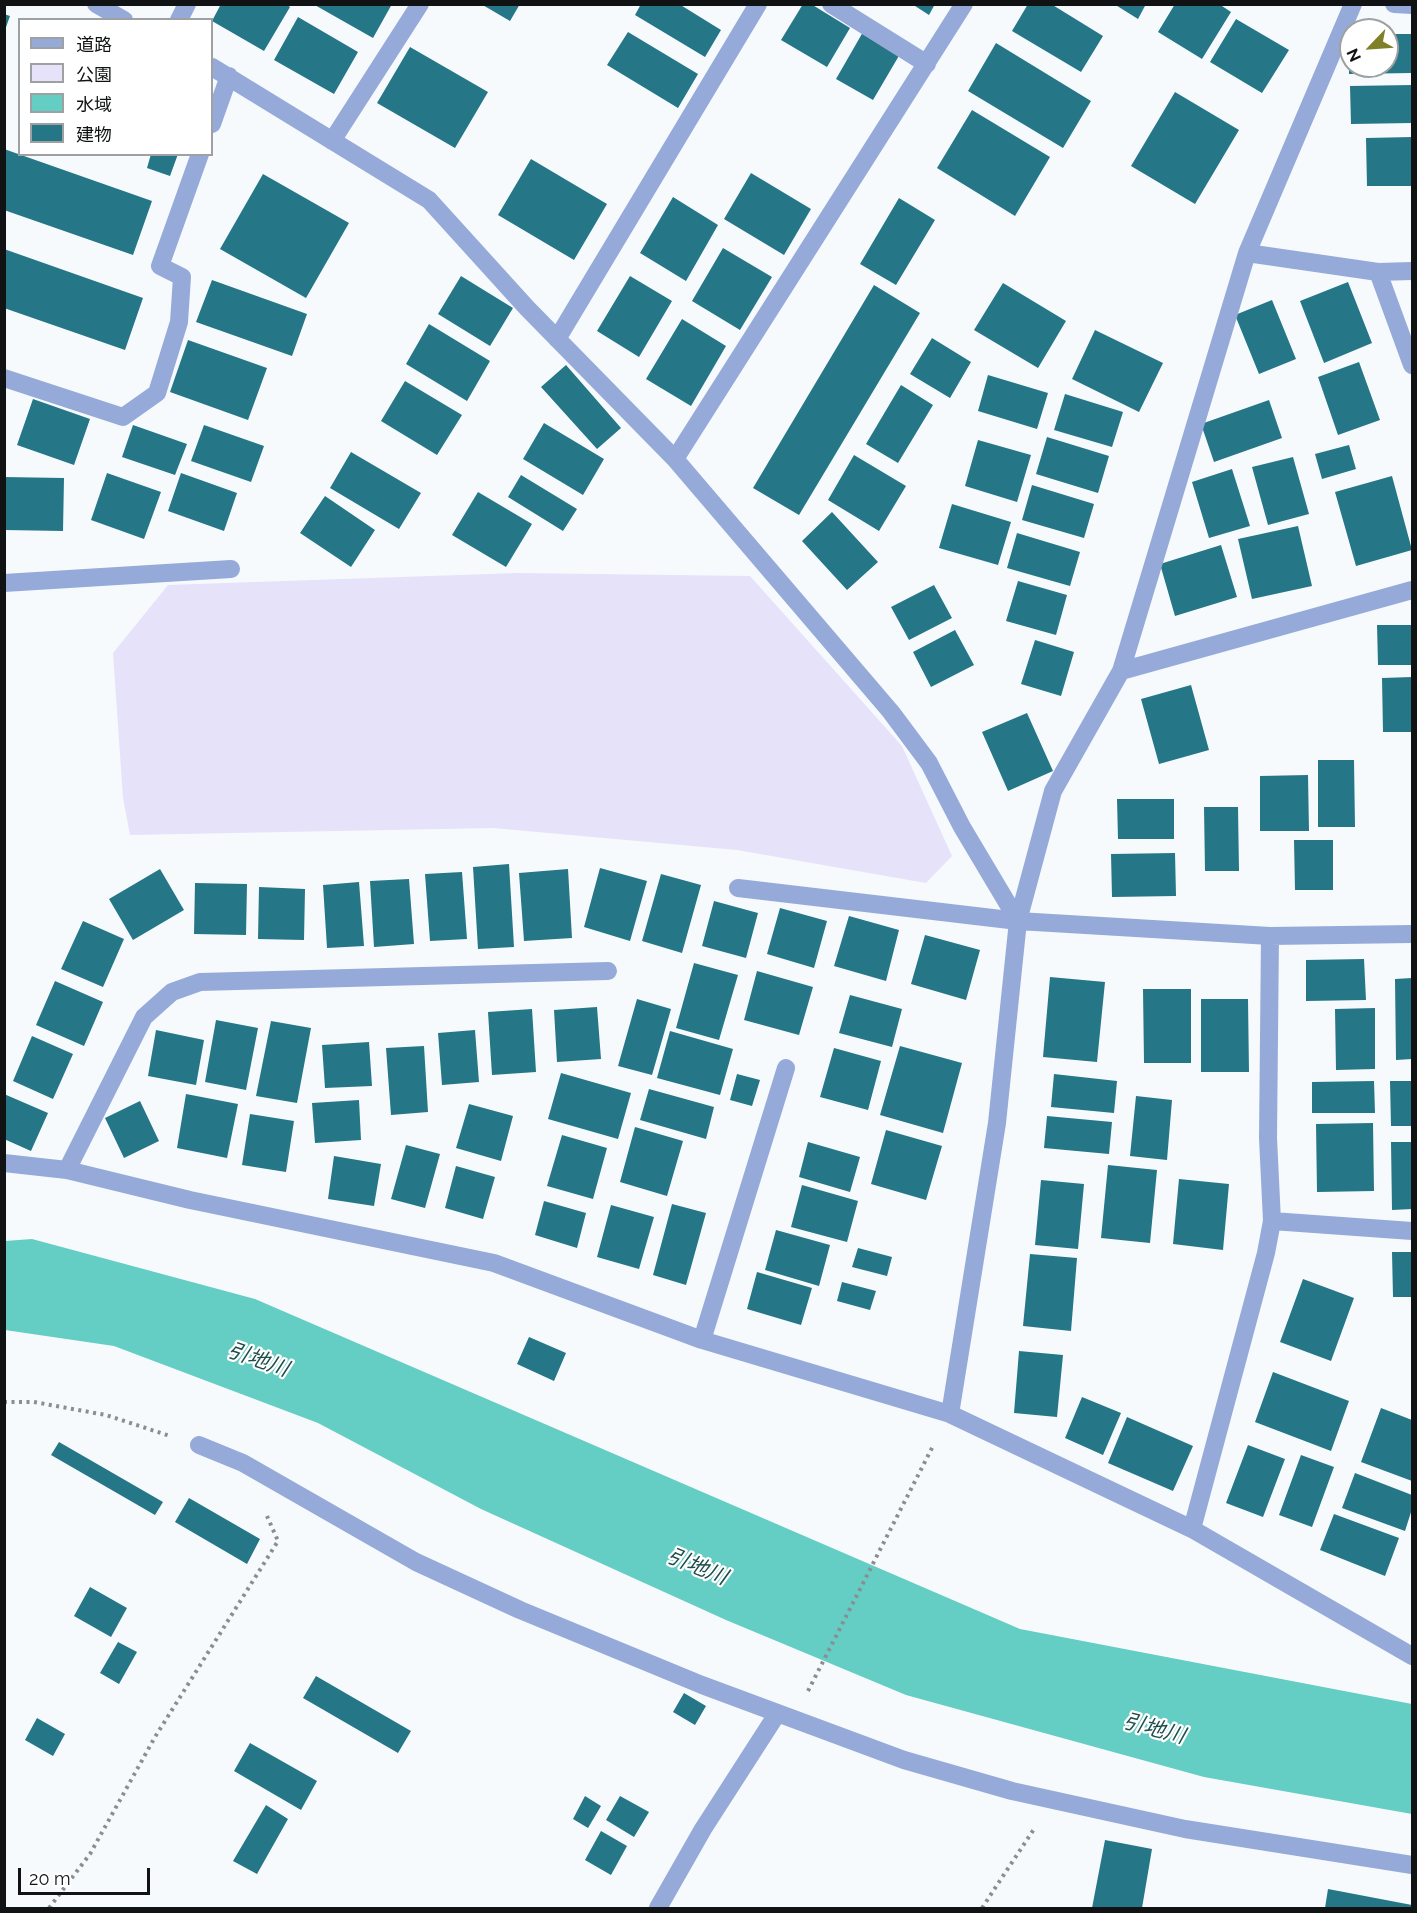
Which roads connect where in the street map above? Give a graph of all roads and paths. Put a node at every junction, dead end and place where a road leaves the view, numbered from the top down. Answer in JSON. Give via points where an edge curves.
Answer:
{"nodes":[{"id":1,"x":96,"y":4,"type":"edge"},
{"id":2,"x":187,"y":4,"type":"edge"},
{"id":3,"x":420,"y":4,"type":"edge"},
{"id":4,"x":758,"y":4,"type":"edge"},
{"id":5,"x":831,"y":4,"type":"edge"},
{"id":6,"x":964,"y":4,"type":"edge"},
{"id":7,"x":1353,"y":4,"type":"edge"},
{"id":8,"x":1394,"y":4,"type":"edge"},
{"id":9,"x":1413,"y":5,"type":"edge"},
{"id":10,"x":120,"y":18,"type":"edge"},
{"id":11,"x":180,"y":18,"type":"edge"},
{"id":12,"x":927,"y":64,"type":"junction"},
{"id":13,"x":213,"y":68,"type":"edge"},
{"id":14,"x":229,"y":76,"type":"junction"},
{"id":15,"x":213,"y":121,"type":"edge"},
{"id":16,"x":332,"y":141,"type":"junction"},
{"id":17,"x":199,"y":156,"type":"edge"},
{"id":18,"x":1247,"y":253,"type":"junction"},
{"id":19,"x":1413,"y":271,"type":"edge"},
{"id":20,"x":1378,"y":272,"type":"junction"},
{"id":21,"x":557,"y":339,"type":"junction"},
{"id":22,"x":1413,"y":365,"type":"edge"},
{"id":23,"x":4,"y":378,"type":"edge"},
{"id":24,"x":675,"y":459,"type":"junction"},
{"id":25,"x":231,"y":569,"type":"dead end"},
{"id":26,"x":4,"y":583,"type":"edge"},
{"id":27,"x":1413,"y":590,"type":"edge"},
{"id":28,"x":1121,"y":672,"type":"junction"},
{"id":29,"x":738,"y":888,"type":"dead end"},
{"id":30,"x":1018,"y":921,"type":"junction"},
{"id":31,"x":1413,"y":934,"type":"edge"},
{"id":32,"x":1270,"y":936,"type":"junction"},
{"id":33,"x":608,"y":970,"type":"dead end"},
{"id":34,"x":786,"y":1068,"type":"dead end"},
{"id":35,"x":4,"y":1163,"type":"edge"},
{"id":36,"x":67,"y":1170,"type":"junction"},
{"id":37,"x":1272,"y":1221,"type":"junction"},
{"id":38,"x":1413,"y":1231,"type":"edge"},
{"id":39,"x":702,"y":1340,"type":"junction"},
{"id":40,"x":4,"y":1402,"type":"edge"},
{"id":41,"x":950,"y":1414,"type":"junction"},
{"id":42,"x":199,"y":1445,"type":"joint"},
{"id":43,"x":265,"y":1512,"type":"dead end"},
{"id":44,"x":1192,"y":1529,"type":"junction"},
{"id":45,"x":1413,"y":1656,"type":"edge"},
{"id":46,"x":805,"y":1696,"type":"dead end"},
{"id":47,"x":777,"y":1714,"type":"junction"},
{"id":48,"x":1053,"y":1800,"type":"junction"},
{"id":49,"x":1413,"y":1865,"type":"edge"},
{"id":50,"x":49,"y":1908,"type":"edge"},
{"id":51,"x":657,"y":1908,"type":"edge"},
{"id":52,"x":982,"y":1908,"type":"edge"}],
"edges":[{"from":1,"to":10,"type":"street"},
{"from":2,"to":11,"type":"street"},
{"from":3,"to":16,"type":"street"},
{"from":4,"to":21,"type":"street"},
{"from":5,"to":12,"type":"street"},
{"from":6,"to":12,"type":"street"},
{"from":7,"to":18,"type":"street"},
{"from":8,"to":9,"type":"street"},
{"from":12,"to":24,"type":"street"},
{"from":13,"to":14,"type":"street"},
{"from":14,"to":15,"type":"street"},
{"from":14,"to":16,"type":"street"},
{"from":16,"to":21,"type":"street","via":[[429,200]]},
{"from":17,"to":23,"type":"street","via":[[160,266],[182,277],[179,322],[157,393],[123,417]]},
{"from":18,"to":20,"type":"street"},
{"from":18,"to":28,"type":"street"},
{"from":19,"to":20,"type":"street"},
{"from":20,"to":22,"type":"street"},
{"from":21,"to":24,"type":"street"},
{"from":24,"to":30,"type":"street","via":[[897,720],[929,763]]},
{"from":25,"to":26,"type":"street"},
{"from":27,"to":28,"type":"street"},
{"from":28,"to":30,"type":"street","via":[[1053,791]]},
{"from":29,"to":30,"type":"street"},
{"from":30,"to":32,"type":"street"},
{"from":30,"to":41,"type":"street","via":[[997,1123]]},
{"from":31,"to":32,"type":"street"},
{"from":32,"to":37,"type":"street","via":[[1268,1138]]},
{"from":33,"to":36,"type":"street","via":[[200,982],[172,992],[144,1017]]},
{"from":34,"to":39,"type":"street"},
{"from":35,"to":36,"type":"street"},
{"from":36,"to":39,"type":"street","via":[[190,1200],[494,1263]]},
{"from":37,"to":38,"type":"street"},
{"from":37,"to":44,"type":"street"},
{"from":39,"to":41,"type":"street"},
{"from":40,"to":42,"type":"path","via":[[34,1402],[106,1415]]},
{"from":41,"to":44,"type":"street"},
{"from":41,"to":46,"type":"path"},
{"from":42,"to":47,"type":"street","via":[[243,1463],[416,1562],[509,1605]]},
{"from":43,"to":50,"type":"path","via":[[278,1541],[156,1737],[90,1854]]},
{"from":44,"to":45,"type":"street"},
{"from":47,"to":48,"type":"street","via":[[904,1760]]},
{"from":47,"to":51,"type":"street"},
{"from":48,"to":49,"type":"street","via":[[1185,1829]]},
{"from":48,"to":52,"type":"path"}]}
